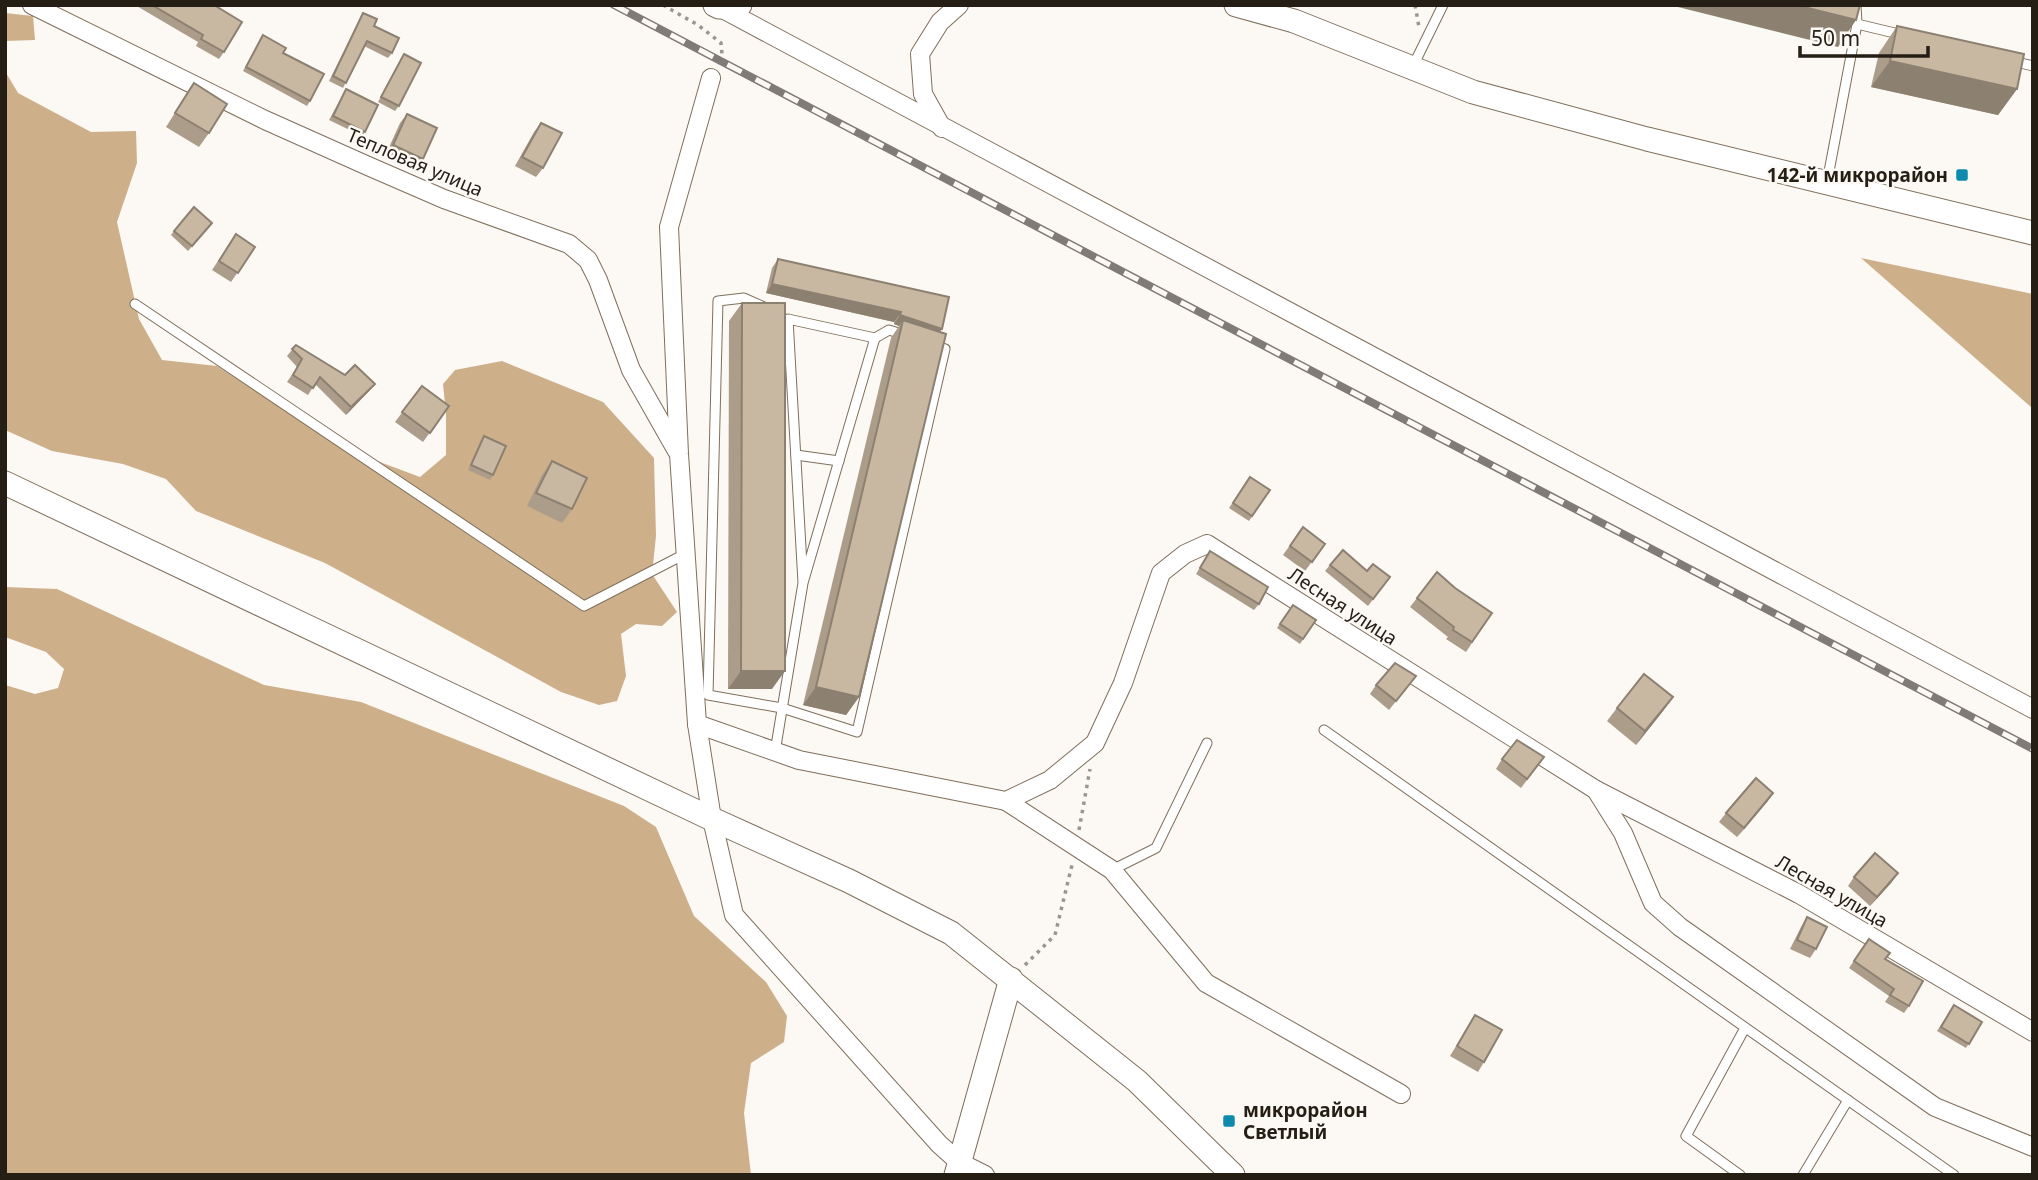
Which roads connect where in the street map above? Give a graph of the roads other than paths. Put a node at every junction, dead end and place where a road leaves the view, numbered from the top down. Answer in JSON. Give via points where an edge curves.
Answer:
{"nodes":[{"id":1,"x":32,"y":5,"type":"edge"},
{"id":2,"x":959,"y":5,"type":"edge"},
{"id":3,"x":1236,"y":5,"type":"edge"},
{"id":4,"x":1443,"y":5,"type":"edge"},
{"id":5,"x":1857,"y":5,"type":"edge"},
{"id":6,"x":724,"y":6,"type":"edge"},
{"id":7,"x":1857,"y":24,"type":"junction"},
{"id":8,"x":1919,"y":39,"type":"edge"},
{"id":9,"x":2007,"y":60,"type":"edge"},
{"id":10,"x":2033,"y":66,"type":"edge"},
{"id":11,"x":1412,"y":68,"type":"junction"},
{"id":12,"x":711,"y":78,"type":"road end"},
{"id":13,"x":942,"y":128,"type":"junction"},
{"id":14,"x":1826,"y":182,"type":"junction"},
{"id":15,"x":2033,"y":233,"type":"edge"},
{"id":16,"x":135,"y":304,"type":"dead end"},
{"id":17,"x":788,"y":319,"type":"junction"},
{"id":18,"x":875,"y":338,"type":"junction"},
{"id":19,"x":911,"y":338,"type":"edge"},
{"id":20,"x":923,"y":341,"type":"edge"},
{"id":21,"x":679,"y":454,"type":"junction"},
{"id":22,"x":796,"y":455,"type":"junction"},
{"id":23,"x":839,"y":461,"type":"junction"},
{"id":24,"x":5,"y":483,"type":"edge"},
{"id":25,"x":685,"y":554,"type":"junction"},
{"id":26,"x":803,"y":583,"type":"junction"},
{"id":27,"x":782,"y":708,"type":"junction"},
{"id":28,"x":2033,"y":709,"type":"edge"},
{"id":29,"x":697,"y":724,"type":"junction"},
{"id":30,"x":1324,"y":730,"type":"dead end"},
{"id":31,"x":1206,"y":743,"type":"dead end"},
{"id":32,"x":775,"y":752,"type":"junction"},
{"id":33,"x":1595,"y":790,"type":"junction"},
{"id":34,"x":1006,"y":801,"type":"junction"},
{"id":35,"x":712,"y":819,"type":"junction"},
{"id":36,"x":1112,"y":870,"type":"junction"},
{"id":37,"x":1011,"y":979,"type":"junction"},
{"id":38,"x":1745,"y":1028,"type":"junction"},
{"id":39,"x":2033,"y":1032,"type":"edge"},
{"id":40,"x":1401,"y":1094,"type":"dead end"},
{"id":41,"x":1848,"y":1100,"type":"junction"},
{"id":42,"x":2033,"y":1147,"type":"edge"},
{"id":43,"x":958,"y":1168,"type":"edge"},
{"id":44,"x":985,"y":1175,"type":"edge"},
{"id":45,"x":1233,"y":1175,"type":"edge"},
{"id":46,"x":1740,"y":1175,"type":"edge"},
{"id":47,"x":1802,"y":1175,"type":"edge"},
{"id":48,"x":1954,"y":1175,"type":"edge"}],
"edges":[{"from":1,"to":21,"type":"street","name":"Тепловая улица","via":[[368,166],[569,244],[588,260],[598,279],[631,370]]},
{"from":2,"to":13,"type":"street","via":[[940,22],[920,54],[923,94]]},
{"from":3,"to":11,"type":"street","via":[[1294,21]]},
{"from":4,"to":11,"type":"lane"},
{"from":5,"to":7,"type":"lane"},
{"from":6,"to":13,"type":"street"},
{"from":7,"to":8,"type":"lane"},
{"from":7,"to":14,"type":"lane"},
{"from":9,"to":10,"type":"lane"},
{"from":11,"to":14,"type":"street","via":[[1487,96]]},
{"from":12,"to":21,"type":"street","via":[[669,227]]},
{"from":13,"to":28,"type":"street"},
{"from":14,"to":15,"type":"street"},
{"from":16,"to":25,"type":"lane","via":[[584,606]]},
{"from":17,"to":18,"type":"lane"},
{"from":17,"to":22,"type":"lane"},
{"from":17,"to":27,"type":"lane","via":[[744,298],[718,301],[708,695]]},
{"from":18,"to":19,"type":"lane","via":[[889,330]]},
{"from":18,"to":23,"type":"lane"},
{"from":20,"to":27,"type":"lane","via":[[945,349],[857,732]]},
{"from":21,"to":25,"type":"street"},
{"from":22,"to":23,"type":"lane"},
{"from":22,"to":26,"type":"lane"},
{"from":23,"to":26,"type":"lane"},
{"from":24,"to":35,"type":"street"},
{"from":25,"to":29,"type":"street"},
{"from":26,"to":27,"type":"lane"},
{"from":27,"to":32,"type":"lane"},
{"from":29,"to":32,"type":"street"},
{"from":29,"to":35,"type":"street"},
{"from":30,"to":38,"type":"lane"},
{"from":31,"to":36,"type":"lane","via":[[1156,848]]},
{"from":32,"to":34,"type":"street"},
{"from":33,"to":34,"type":"street","name":"Лесная улица","via":[[1207,544],[1161,573],[1123,682],[1095,743],[1050,780]]},
{"from":33,"to":39,"type":"street","name":"Лесная улица","via":[[1799,894]]},
{"from":33,"to":42,"type":"street","via":[[1623,833],[1653,903],[1680,927],[1935,1107]]},
{"from":34,"to":36,"type":"street"},
{"from":35,"to":37,"type":"street","via":[[951,933]]},
{"from":35,"to":43,"type":"street","via":[[734,915]]},
{"from":36,"to":40,"type":"street","via":[[1206,983]]},
{"from":37,"to":43,"type":"street"},
{"from":37,"to":45,"type":"street","via":[[1137,1081]]},
{"from":38,"to":41,"type":"lane"},
{"from":38,"to":46,"type":"lane","via":[[1686,1136]]},
{"from":41,"to":47,"type":"lane"},
{"from":41,"to":48,"type":"lane"},
{"from":43,"to":44,"type":"street"}]}
